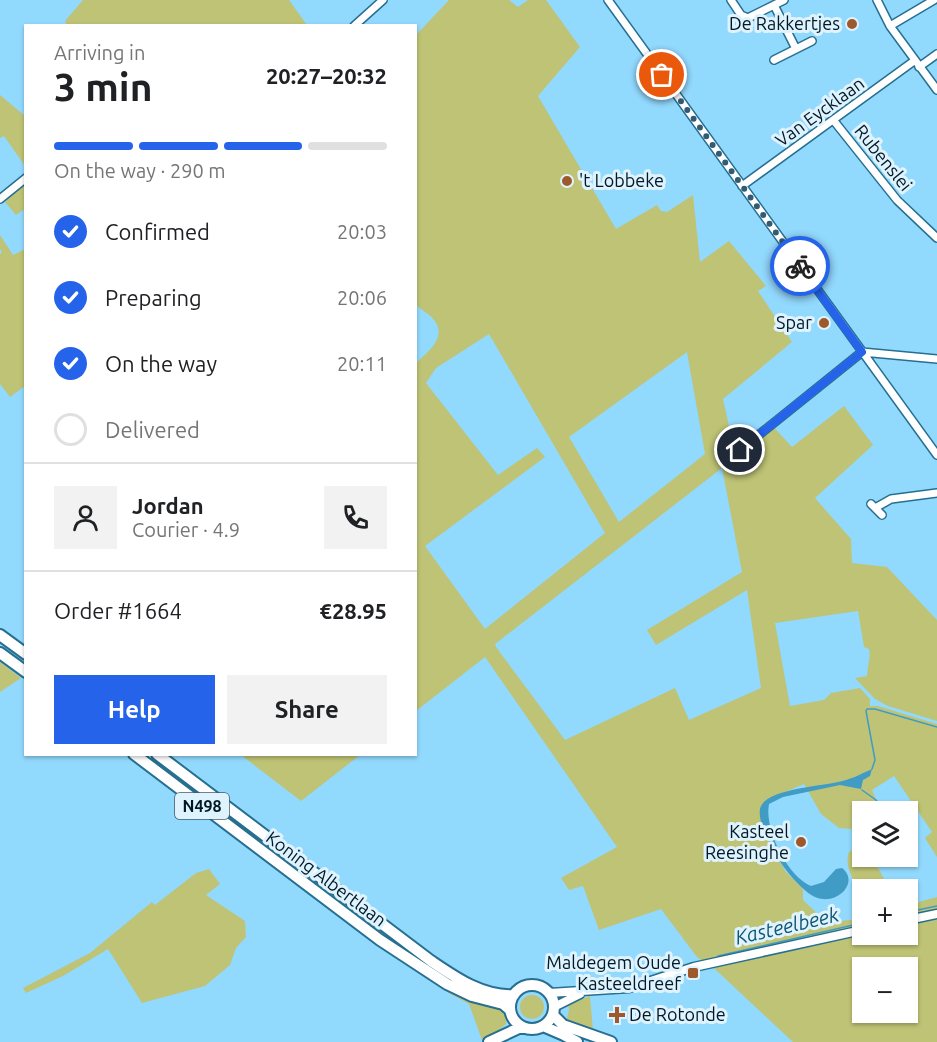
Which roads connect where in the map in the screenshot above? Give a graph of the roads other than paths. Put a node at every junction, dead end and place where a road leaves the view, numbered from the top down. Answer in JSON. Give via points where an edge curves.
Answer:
{"nodes":[{"id":1,"x":383,"y":0,"type":"edge"},
{"id":2,"x":608,"y":0,"type":"edge"},
{"id":3,"x":730,"y":0,"type":"edge"},
{"id":4,"x":784,"y":0,"type":"edge"},
{"id":5,"x":877,"y":0,"type":"edge"},
{"id":6,"x":934,"y":0,"type":"edge"},
{"id":7,"x":774,"y":5,"type":"junction"},
{"id":8,"x":356,"y":24,"type":"edge"},
{"id":9,"x":890,"y":26,"type":"junction"},
{"id":10,"x":812,"y":41,"type":"dead end"},
{"id":11,"x":796,"y":49,"type":"junction"},
{"id":12,"x":937,"y":54,"type":"edge"},
{"id":13,"x":774,"y":60,"type":"dead end"},
{"id":14,"x":917,"y":64,"type":"junction"},
{"id":15,"x":937,"y":90,"type":"edge"},
{"id":16,"x":834,"y":121,"type":"junction"},
{"id":17,"x":24,"y":180,"type":"edge"},
{"id":18,"x":742,"y":186,"type":"junction"},
{"id":19,"x":0,"y":199,"type":"edge"},
{"id":20,"x":937,"y":238,"type":"edge"},
{"id":21,"x":862,"y":352,"type":"junction"},
{"id":22,"x":937,"y":359,"type":"edge"},
{"id":23,"x":740,"y":450,"type":"dead end"},
{"id":24,"x":936,"y":452,"type":"edge"},
{"id":25,"x":937,"y":494,"type":"edge"},
{"id":26,"x":882,"y":515,"type":"dead end"},
{"id":27,"x":0,"y":635,"type":"edge"},
{"id":28,"x":0,"y":653,"type":"edge"},
{"id":29,"x":24,"y":653,"type":"edge"},
{"id":30,"x":24,"y":671,"type":"edge"},
{"id":31,"x":137,"y":756,"type":"edge"},
{"id":32,"x":160,"y":756,"type":"edge"},
{"id":33,"x":937,"y":914,"type":"edge"},
{"id":34,"x":918,"y":918,"type":"edge"},
{"id":35,"x":852,"y":932,"type":"edge"},
{"id":36,"x":590,"y":992,"type":"junction"},
{"id":37,"x":549,"y":993,"type":"junction"},
{"id":38,"x":514,"y":995,"type":"junction"},
{"id":39,"x":553,"y":1011,"type":"junction"},
{"id":40,"x":512,"y":1014,"type":"junction"},
{"id":41,"x":521,"y":1026,"type":"junction"},
{"id":42,"x":543,"y":1026,"type":"junction"},
{"id":43,"x":488,"y":1042,"type":"edge"},
{"id":44,"x":577,"y":1042,"type":"edge"},
{"id":45,"x":611,"y":1042,"type":"edge"}],
"edges":[{"from":1,"to":8,"type":"street"},
{"from":2,"to":18,"type":"street"},
{"from":3,"to":7,"type":"street","via":[[744,18]]},
{"from":4,"to":7,"type":"street"},
{"from":5,"to":9,"type":"street"},
{"from":6,"to":9,"type":"street"},
{"from":7,"to":11,"type":"street"},
{"from":9,"to":14,"type":"street"},
{"from":10,"to":11,"type":"street"},
{"from":11,"to":13,"type":"street"},
{"from":12,"to":14,"type":"street","name":"Van Eycklaan"},
{"from":14,"to":15,"type":"street"},
{"from":14,"to":16,"type":"street","name":"Van Eycklaan"},
{"from":16,"to":18,"type":"street","name":"Van Eycklaan"},
{"from":16,"to":20,"type":"street","name":"Rubenslei","via":[[897,200]]},
{"from":17,"to":19,"type":"street"},
{"from":18,"to":21,"type":"street"},
{"from":21,"to":22,"type":"street"},
{"from":21,"to":23,"type":"street"},
{"from":21,"to":24,"type":"street"},
{"from":25,"to":26,"type":"street","via":[[873,506]]},
{"from":27,"to":29,"type":"main road"},
{"from":28,"to":30,"type":"main road"},
{"from":31,"to":40,"type":"main road","name":"Koning Albertlaan","number":"N498","via":[[412,962],[461,992],[503,1004]]},
{"from":32,"to":38,"type":"main road","name":"Koning Albertlaan","number":"N498","via":[[431,961],[473,987]]},
{"from":33,"to":34,"type":"street"},
{"from":35,"to":36,"type":"street","via":[[694,967],[629,988]]},
{"from":36,"to":37,"type":"street"},
{"from":36,"to":39,"type":"street","via":[[565,1000]]},
{"from":37,"to":38,"type":"main road","via":[[534,986],[523,987]]},
{"from":37,"to":39,"type":"main road"},
{"from":38,"to":40,"type":"main road"},
{"from":39,"to":42,"type":"main road"},
{"from":39,"to":45,"type":"main road","via":[[563,1025]]},
{"from":40,"to":41,"type":"main road"},
{"from":40,"to":43,"type":"main road","via":[[506,1029]]},
{"from":41,"to":42,"type":"main road"},
{"from":41,"to":43,"type":"main road"},
{"from":42,"to":44,"type":"main road"}]}
